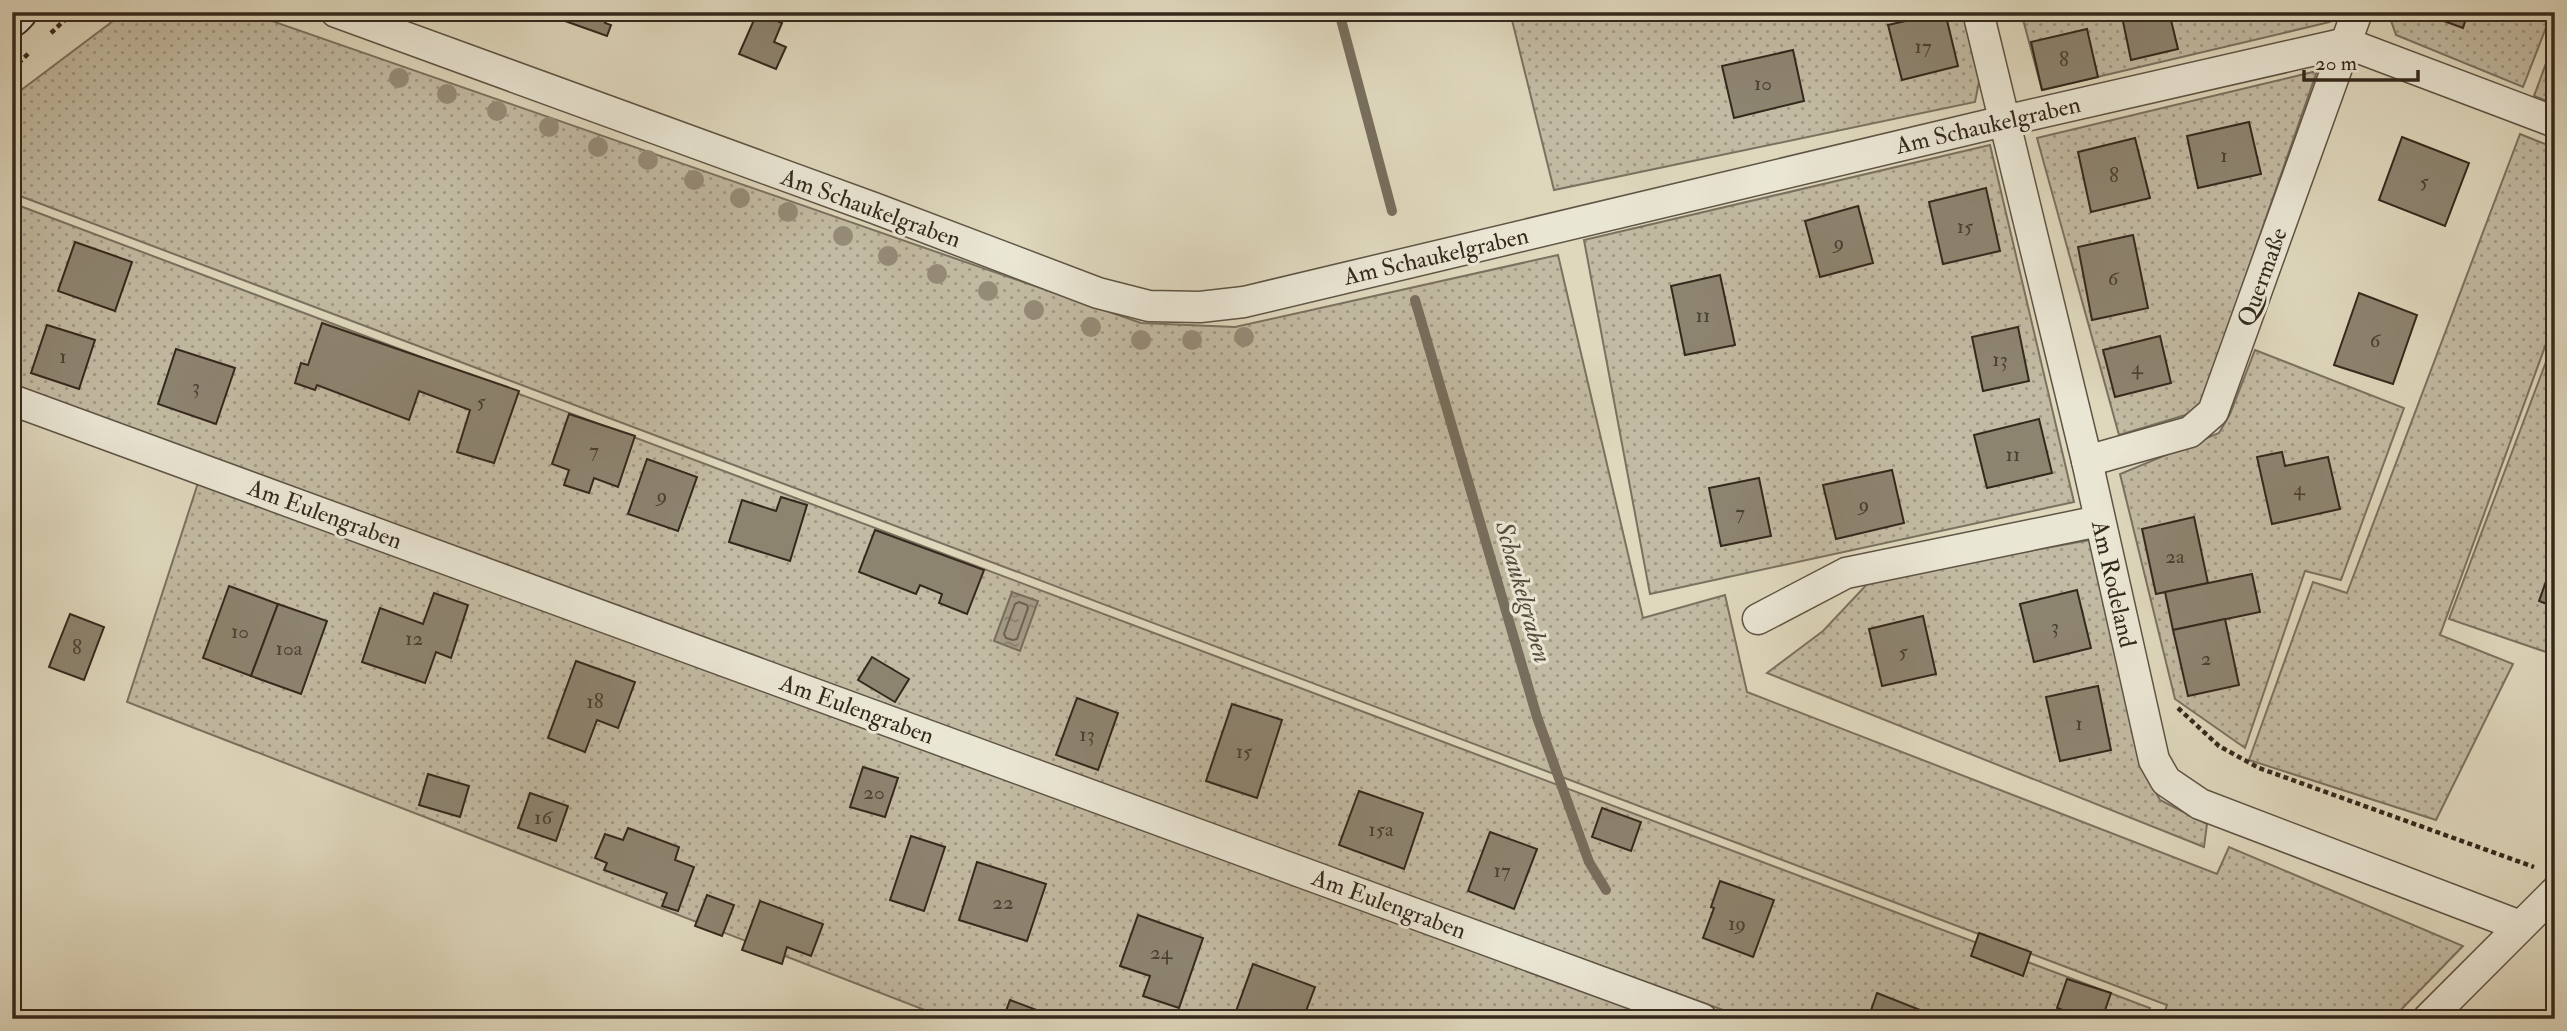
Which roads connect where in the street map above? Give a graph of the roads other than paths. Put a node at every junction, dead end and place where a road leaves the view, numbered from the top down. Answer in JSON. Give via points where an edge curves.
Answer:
{"nodes":[{"id":1,"x":17,"y":12,"type":"edge"},
{"id":2,"x":336,"y":12,"type":"edge"},
{"id":3,"x":1978,"y":12,"type":"edge"},
{"id":4,"x":2357,"y":12,"type":"edge"},
{"id":5,"x":12,"y":17,"type":"edge"},
{"id":6,"x":2346,"y":43,"type":"junction"},
{"id":7,"x":2004,"y":121,"type":"junction"},
{"id":8,"x":2555,"y":122,"type":"edge"},
{"id":9,"x":12,"y":400,"type":"edge"},
{"id":10,"x":2087,"y":461,"type":"junction"},
{"id":11,"x":2099,"y":521,"type":"junction"},
{"id":12,"x":1758,"y":619,"type":"dead end"},
{"id":13,"x":2548,"y":881,"type":"edge"},
{"id":14,"x":2520,"y":926,"type":"junction"},
{"id":15,"x":1702,"y":1019,"type":"edge"},
{"id":16,"x":2428,"y":1019,"type":"edge"}],
"edges":[{"from":1,"to":5,"type":"main road"},
{"from":2,"to":7,"type":"street","name":"Am Schaukelgraben","via":[[1098,293],[1149,306],[1244,302]]},
{"from":3,"to":7,"type":"street","name":"Am Rodeland"},
{"from":4,"to":6,"type":"street","name":"Quermaße"},
{"from":6,"to":7,"type":"street","name":"Am Schaukelgraben"},
{"from":6,"to":8,"type":"street"},
{"from":6,"to":10,"type":"street","name":"Quermaße","via":[[2213,412],[2190,432]]},
{"from":7,"to":10,"type":"street","name":"Am Rodeland"},
{"from":9,"to":15,"type":"street","name":"Am Eulengraben"},
{"from":10,"to":11,"type":"street","name":"Am Rodeland"},
{"from":11,"to":12,"type":"street","via":[[1846,573]]},
{"from":11,"to":14,"type":"street","name":"Am Rodeland","via":[[2154,760],[2166,781],[2200,804]]},
{"from":13,"to":14,"type":"street"},
{"from":14,"to":16,"type":"street"}]}
